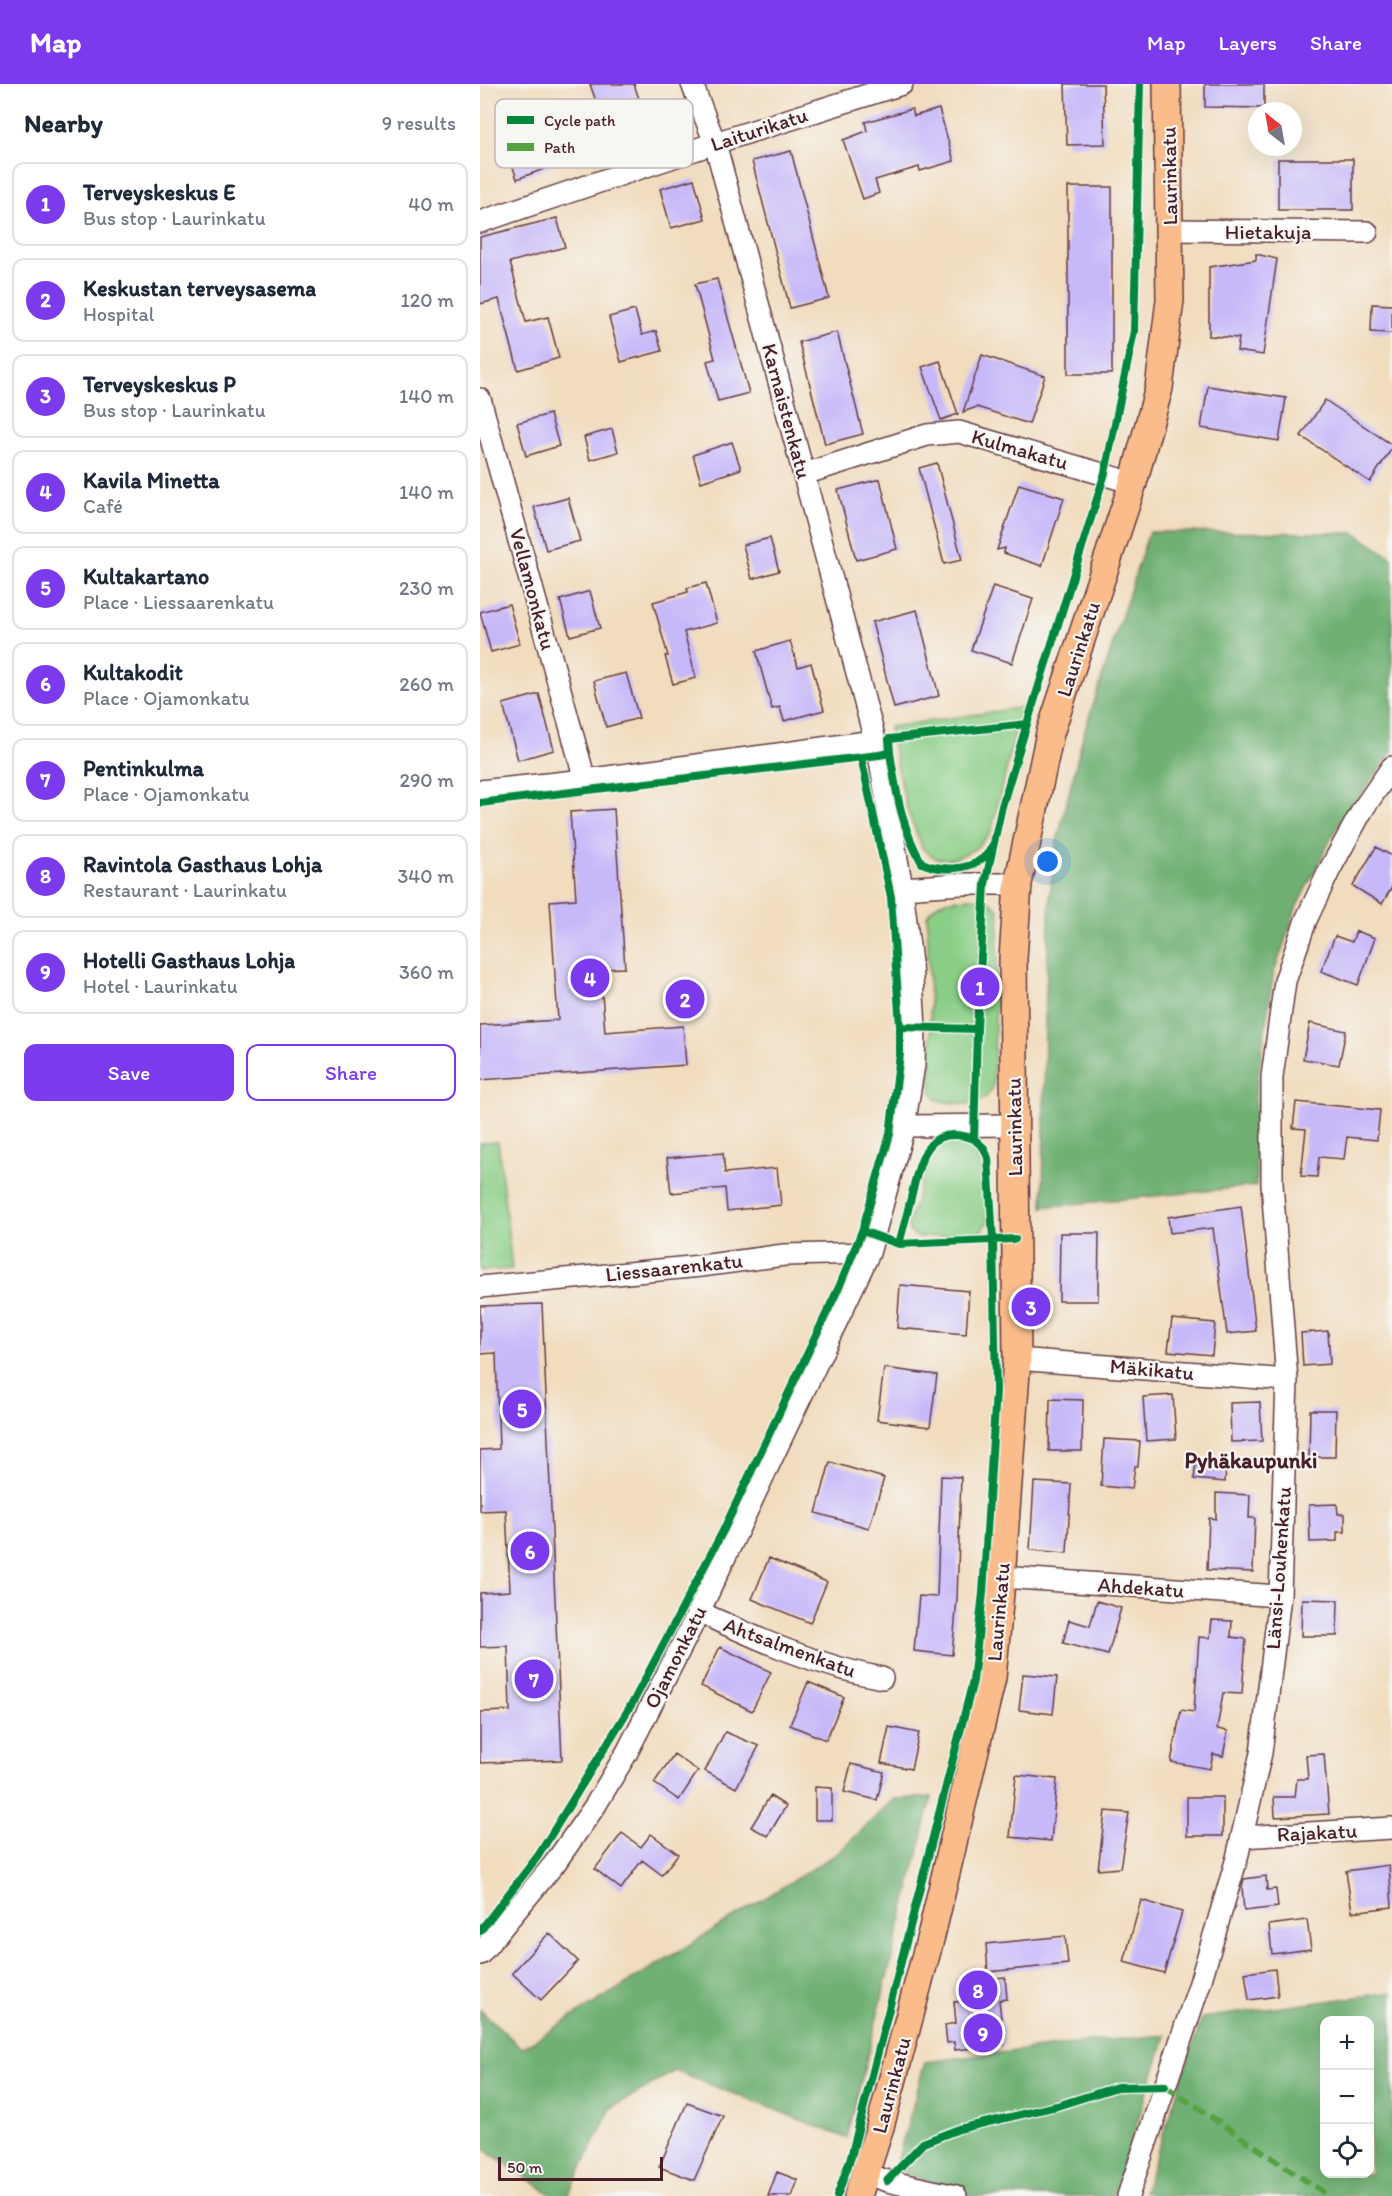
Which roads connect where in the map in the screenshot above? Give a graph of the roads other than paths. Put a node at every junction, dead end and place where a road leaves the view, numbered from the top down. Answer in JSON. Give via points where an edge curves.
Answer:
{"nodes":[{"id":1,"x":692,"y":84,"type":"edge"},
{"id":2,"x":902,"y":84,"type":"edge"},
{"id":3,"x":1167,"y":84,"type":"edge"},
{"id":4,"x":715,"y":143,"type":"junction"},
{"id":5,"x":693,"y":150,"type":"edge"},
{"id":6,"x":641,"y":168,"type":"edge"},
{"id":7,"x":480,"y":222,"type":"edge"},
{"id":8,"x":1170,"y":230,"type":"junction"},
{"id":9,"x":1367,"y":232,"type":"dead end"},
{"id":10,"x":480,"y":399,"type":"edge"},
{"id":11,"x":804,"y":474,"type":"junction"},
{"id":12,"x":1133,"y":483,"type":"junction"},
{"id":13,"x":874,"y":741,"type":"junction"},
{"id":14,"x":1392,"y":767,"type":"edge"},
{"id":15,"x":585,"y":780,"type":"junction"},
{"id":16,"x":480,"y":791,"type":"edge"},
{"id":17,"x":1018,"y":884,"type":"junction"},
{"id":18,"x":902,"y":888,"type":"junction"},
{"id":19,"x":1014,"y":1125,"type":"junction"},
{"id":20,"x":904,"y":1126,"type":"junction"},
{"id":21,"x":869,"y":1253,"type":"junction"},
{"id":22,"x":480,"y":1287,"type":"edge"},
{"id":23,"x":1017,"y":1359,"type":"junction"},
{"id":24,"x":1287,"y":1380,"type":"junction"},
{"id":25,"x":1001,"y":1577,"type":"junction"},
{"id":26,"x":1280,"y":1596,"type":"junction"},
{"id":27,"x":699,"y":1612,"type":"junction"},
{"id":28,"x":882,"y":1678,"type":"dead end"},
{"id":29,"x":1392,"y":1828,"type":"edge"},
{"id":30,"x":1242,"y":1837,"type":"junction"},
{"id":31,"x":480,"y":1954,"type":"edge"},
{"id":32,"x":862,"y":2185,"type":"edge"},
{"id":33,"x":956,"y":2196,"type":"edge"},
{"id":34,"x":1128,"y":2196,"type":"edge"}],
"edges":[{"from":1,"to":4,"type":"street","name":"Karnaistenkatu"},
{"from":2,"to":4,"type":"street","name":"Laiturikatu"},
{"from":3,"to":8,"type":"main road","name":"Laurinkatu"},
{"from":4,"to":5,"type":"street","name":"Laiturikatu"},
{"from":4,"to":11,"type":"street","name":"Karnaistenkatu"},
{"from":6,"to":7,"type":"street","name":"Laiturikatu"},
{"from":8,"to":9,"type":"street","name":"Hietakuja"},
{"from":8,"to":12,"type":"main road","name":"Laurinkatu","via":[[1170,300],[1159,388]]},
{"from":10,"to":15,"type":"street","name":"Vellamonkatu"},
{"from":11,"to":12,"type":"street","name":"Kulmakatu","via":[[927,435],[959,432]]},
{"from":11,"to":13,"type":"street","name":"Karnaistenkatu"},
{"from":12,"to":17,"type":"main road","name":"Laurinkatu","via":[[1050,732]]},
{"from":13,"to":15,"type":"street"},
{"from":13,"to":18,"type":"street","name":"Ojamonkatu"},
{"from":14,"to":24,"type":"street","name":"Länsi-Louhenkatu","via":[[1330,869],[1306,920],[1285,981],[1272,1077],[1272,1184]]},
{"from":15,"to":16,"type":"street"},
{"from":17,"to":18,"type":"street"},
{"from":17,"to":19,"type":"main road","name":"Laurinkatu","via":[[1013,959]]},
{"from":18,"to":20,"type":"street","name":"Ojamonkatu","via":[[915,1028],[914,1065]]},
{"from":19,"to":20,"type":"street"},
{"from":19,"to":23,"type":"main road","name":"Laurinkatu"},
{"from":20,"to":21,"type":"street","name":"Ojamonkatu"},
{"from":21,"to":22,"type":"street","name":"Liessaarenkatu","via":[[784,1255]]},
{"from":21,"to":27,"type":"street","name":"Ojamonkatu"},
{"from":23,"to":24,"type":"street","name":"Mäkikatu"},
{"from":23,"to":25,"type":"main road","name":"Laurinkatu"},
{"from":24,"to":26,"type":"street","name":"Länsi-Louhenkatu"},
{"from":25,"to":26,"type":"street","name":"Ahdekatu"},
{"from":25,"to":32,"type":"main road","name":"Laurinkatu","via":[[992,1678],[932,1932]]},
{"from":26,"to":30,"type":"street","name":"Länsi-Louhenkatu","via":[[1261,1753]]},
{"from":27,"to":28,"type":"street","name":"Ahtsalmenkatu","via":[[810,1659]]},
{"from":27,"to":31,"type":"street","name":"Ojamonkatu","via":[[595,1806],[555,1863]]},
{"from":29,"to":30,"type":"street","name":"Rajakatu"},
{"from":30,"to":34,"type":"street","name":"Länsi-Louhenkatu","via":[[1200,1983]]},
{"from":32,"to":33,"type":"street","via":[[887,2181]]}]}
